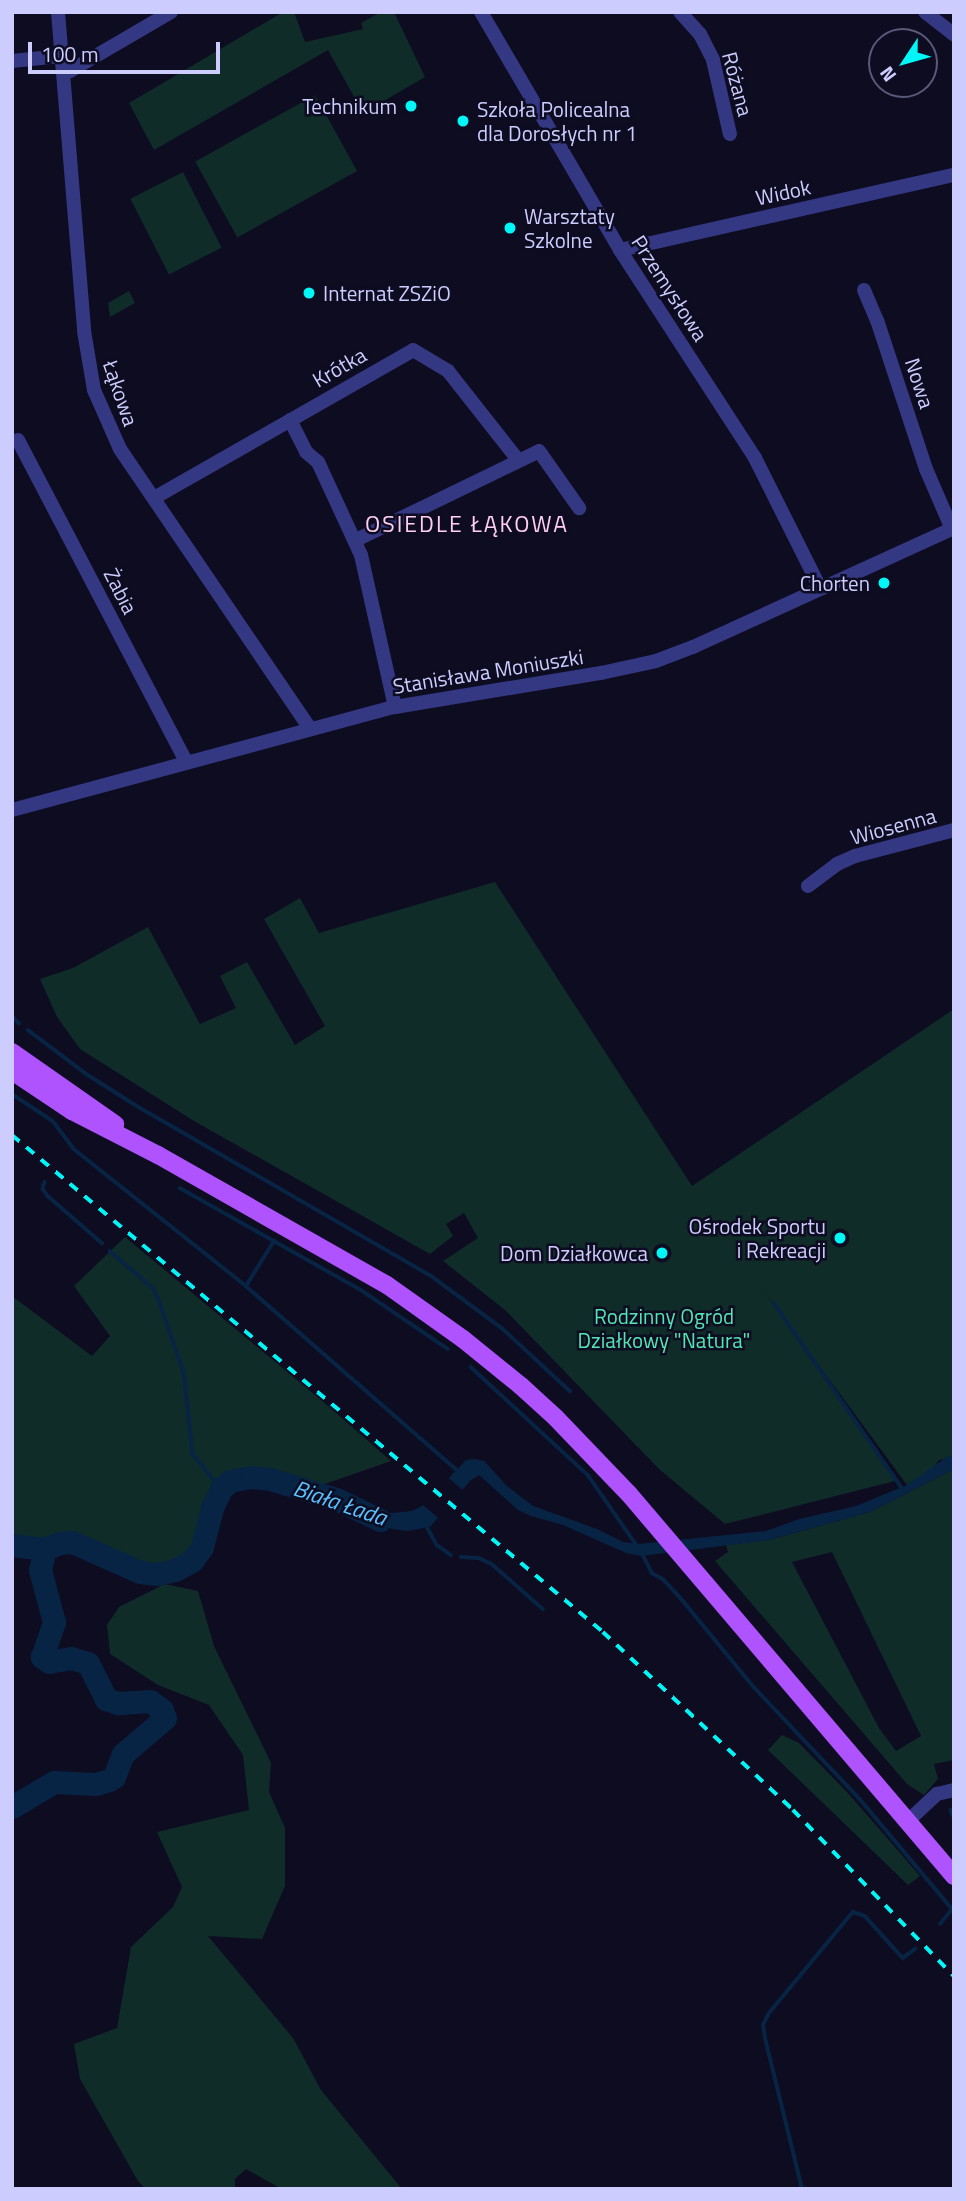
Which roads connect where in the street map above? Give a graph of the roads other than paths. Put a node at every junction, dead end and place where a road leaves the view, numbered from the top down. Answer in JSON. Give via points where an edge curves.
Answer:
{"nodes":[{"id":1,"x":58,"y":12,"type":"edge"},
{"id":2,"x":170,"y":12,"type":"edge"},
{"id":3,"x":481,"y":12,"type":"edge"},
{"id":4,"x":680,"y":12,"type":"edge"},
{"id":5,"x":925,"y":12,"type":"edge"},
{"id":6,"x":954,"y":35,"type":"edge"},
{"id":7,"x":61,"y":56,"type":"junction"},
{"id":8,"x":12,"y":61,"type":"edge"},
{"id":9,"x":63,"y":71,"type":"junction"},
{"id":10,"x":730,"y":134,"type":"dead end"},
{"id":11,"x":954,"y":175,"type":"edge"},
{"id":12,"x":620,"y":250,"type":"junction"},
{"id":13,"x":864,"y":290,"type":"dead end"},
{"id":14,"x":290,"y":420,"type":"junction"},
{"id":15,"x":18,"y":440,"type":"dead end"},
{"id":16,"x":518,"y":460,"type":"junction"},
{"id":17,"x":154,"y":498,"type":"junction"},
{"id":18,"x":579,"y":508,"type":"dead end"},
{"id":19,"x":953,"y":528,"type":"edge"},
{"id":20,"x":356,"y":541,"type":"junction"},
{"id":21,"x":820,"y":588,"type":"junction"},
{"id":22,"x":395,"y":707,"type":"junction"},
{"id":23,"x":310,"y":729,"type":"junction"},
{"id":24,"x":186,"y":762,"type":"junction"},
{"id":25,"x":12,"y":810,"type":"edge"},
{"id":26,"x":954,"y":830,"type":"edge"},
{"id":27,"x":808,"y":886,"type":"dead end"},
{"id":28,"x":12,"y":1052,"type":"edge"},
{"id":29,"x":12,"y":1071,"type":"edge"},
{"id":30,"x":158,"y":1155,"type":"junction"},
{"id":31,"x":954,"y":1790,"type":"edge"},
{"id":32,"x":908,"y":1821,"type":"junction"},
{"id":33,"x":954,"y":1876,"type":"edge"}],
"edges":[{"from":1,"to":7,"type":"street","name":"Łąkowa"},
{"from":2,"to":9,"type":"street"},
{"from":3,"to":12,"type":"street","name":"Przemysłowa"},
{"from":4,"to":10,"type":"street","name":"Różana","via":[[700,34],[713,60]]},
{"from":5,"to":6,"type":"street"},
{"from":7,"to":8,"type":"street"},
{"from":7,"to":9,"type":"street","name":"Łąkowa"},
{"from":9,"to":17,"type":"street","name":"Łąkowa","via":[[91,377],[112,434]]},
{"from":11,"to":12,"type":"street","name":"Widok"},
{"from":12,"to":21,"type":"street","name":"Przemysłowa","via":[[755,458]]},
{"from":13,"to":19,"type":"street","name":"Nowa","via":[[926,469]]},
{"from":14,"to":16,"type":"street","name":"Krótka","via":[[412,350],[448,371]]},
{"from":14,"to":17,"type":"street","name":"Krótka"},
{"from":14,"to":20,"type":"street","via":[[306,452],[318,462]]},
{"from":15,"to":24,"type":"street","name":"Żabia"},
{"from":16,"to":18,"type":"street","via":[[539,451]]},
{"from":16,"to":20,"type":"street"},
{"from":17,"to":23,"type":"street","name":"Łąkowa"},
{"from":19,"to":21,"type":"street","name":"Stanisława Moniuszki"},
{"from":20,"to":22,"type":"street"},
{"from":21,"to":22,"type":"street","name":"Stanisława Moniuszki","via":[[656,661]]},
{"from":22,"to":23,"type":"street","name":"Stanisława Moniuszki"},
{"from":23,"to":24,"type":"street","name":"Stanisława Moniuszki"},
{"from":24,"to":25,"type":"street","name":"Stanisława Moniuszki"},
{"from":26,"to":27,"type":"street","name":"Wiosenna","via":[[855,856]]},
{"from":28,"to":30,"type":"main road"},
{"from":29,"to":30,"type":"main road","via":[[72,1111]]},
{"from":30,"to":32,"type":"main road","via":[[387,1285],[464,1339],[541,1404],[645,1513]]},
{"from":31,"to":32,"type":"street","via":[[937,1794]]},
{"from":32,"to":33,"type":"main road"}]}
